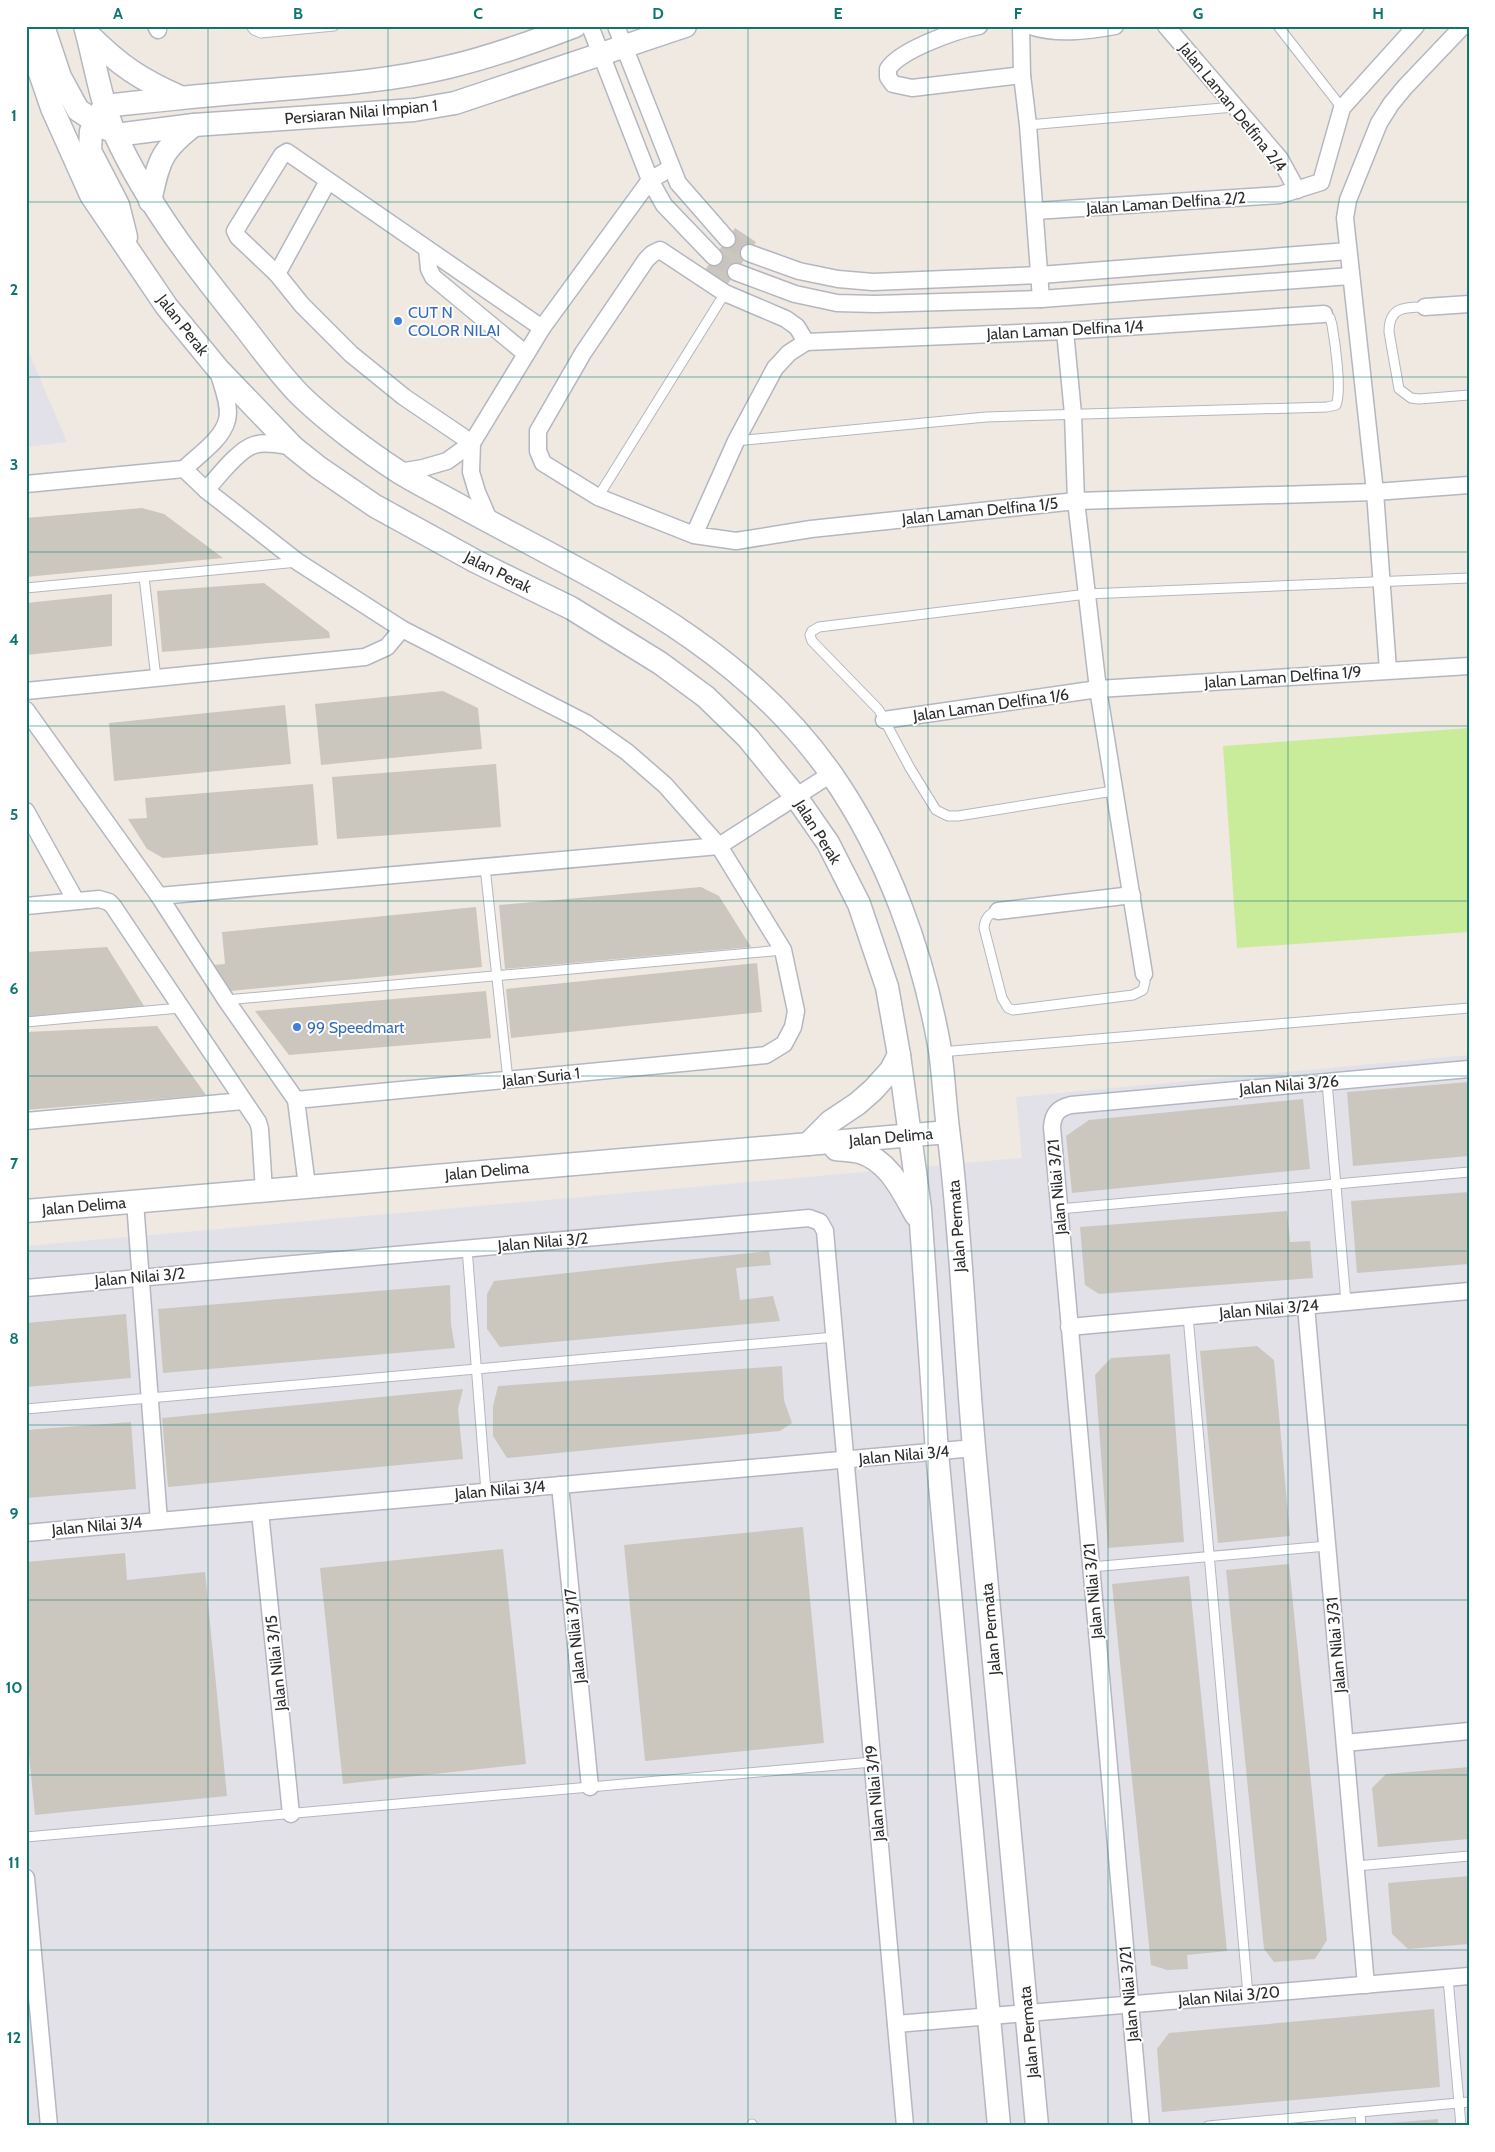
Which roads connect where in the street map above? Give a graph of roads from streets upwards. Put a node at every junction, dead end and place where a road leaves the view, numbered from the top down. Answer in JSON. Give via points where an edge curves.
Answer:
{"nodes":[{"id":1,"x":43,"y":26,"type":"edge"},
{"id":2,"x":575,"y":26,"type":"edge"},
{"id":3,"x":590,"y":26,"type":"edge"},
{"id":4,"x":685,"y":26,"type":"edge"},
{"id":5,"x":979,"y":26,"type":"edge"},
{"id":6,"x":1021,"y":26,"type":"edge"},
{"id":7,"x":1030,"y":26,"type":"edge"},
{"id":8,"x":1115,"y":26,"type":"edge"},
{"id":9,"x":1166,"y":26,"type":"edge"},
{"id":10,"x":1416,"y":26,"type":"edge"},
{"id":11,"x":1463,"y":26,"type":"edge"},
{"id":12,"x":86,"y":30,"type":"edge"},
{"id":13,"x":26,"y":32,"type":"edge"},
{"id":14,"x":620,"y":36,"type":"edge"},
{"id":15,"x":601,"y":55,"type":"junction"},
{"id":16,"x":1022,"y":75,"type":"junction"},
{"id":17,"x":181,"y":97,"type":"junction"},
{"id":18,"x":100,"y":114,"type":"junction"},
{"id":19,"x":194,"y":125,"type":"junction"},
{"id":20,"x":116,"y":135,"type":"junction"},
{"id":21,"x":671,"y":168,"type":"junction"},
{"id":22,"x":650,"y":180,"type":"junction"},
{"id":23,"x":328,"y":181,"type":"junction"},
{"id":24,"x":1297,"y":190,"type":"junction"},
{"id":25,"x":150,"y":201,"type":"junction"},
{"id":26,"x":1035,"y":211,"type":"junction"},
{"id":27,"x":727,"y":239,"type":"tunnel mouth"},
{"id":28,"x":427,"y":249,"type":"junction"},
{"id":29,"x":1348,"y":251,"type":"junction"},
{"id":30,"x":749,"y":253,"type":"tunnel mouth"},
{"id":31,"x":130,"y":255,"type":"junction"},
{"id":32,"x":714,"y":257,"type":"tunnel mouth"},
{"id":33,"x":736,"y":272,"type":"tunnel mouth"},
{"id":34,"x":277,"y":274,"type":"junction"},
{"id":35,"x":1040,"y":275,"type":"junction"},
{"id":36,"x":1350,"y":276,"type":"junction"},
{"id":37,"x":1041,"y":299,"type":"junction"},
{"id":38,"x":1469,"y":304,"type":"edge"},
{"id":39,"x":1425,"y":307,"type":"road end"},
{"id":40,"x":1324,"y":314,"type":"road end"},
{"id":41,"x":542,"y":328,"type":"junction"},
{"id":42,"x":1064,"y":330,"type":"junction"},
{"id":43,"x":806,"y":342,"type":"junction"},
{"id":44,"x":526,"y":354,"type":"junction"},
{"id":45,"x":218,"y":369,"type":"junction"},
{"id":46,"x":472,"y":443,"type":"junction"},
{"id":47,"x":293,"y":447,"type":"junction"},
{"id":48,"x":184,"y":469,"type":"junction"},
{"id":49,"x":399,"y":472,"type":"junction"},
{"id":50,"x":26,"y":484,"type":"edge"},
{"id":51,"x":1469,"y":485,"type":"edge"},
{"id":52,"x":206,"y":490,"type":"junction"},
{"id":53,"x":1375,"y":492,"type":"junction"},
{"id":54,"x":1076,"y":500,"type":"junction"},
{"id":55,"x":490,"y":522,"type":"junction"},
{"id":56,"x":694,"y":535,"type":"junction"},
{"id":57,"x":402,"y":629,"type":"junction"},
{"id":58,"x":1469,"y":666,"type":"edge"},
{"id":59,"x":1388,"y":670,"type":"junction"},
{"id":60,"x":1098,"y":689,"type":"junction"},
{"id":61,"x":26,"y":691,"type":"edge"},
{"id":62,"x":26,"y":710,"type":"edge"},
{"id":63,"x":884,"y":720,"type":"road end"},
{"id":64,"x":831,"y":774,"type":"junction"},
{"id":65,"x":796,"y":796,"type":"junction"},
{"id":66,"x":26,"y":811,"type":"edge"},
{"id":67,"x":719,"y":846,"type":"junction"},
{"id":68,"x":1132,"y":895,"type":"junction"},
{"id":69,"x":159,"y":896,"type":"junction"},
{"id":70,"x":76,"y":902,"type":"junction"},
{"id":71,"x":26,"y":906,"type":"edge"},
{"id":72,"x":998,"y":911,"type":"road end"},
{"id":73,"x":1144,"y":974,"type":"road end"},
{"id":74,"x":899,"y":1055,"type":"junction"},
{"id":75,"x":1469,"y":1069,"type":"edge"},
{"id":76,"x":296,"y":1100,"type":"junction"},
{"id":77,"x":243,"y":1101,"type":"junction"},
{"id":78,"x":1110,"y":1101,"type":"joint"},
{"id":79,"x":26,"y":1121,"type":"edge"},
{"id":80,"x":948,"y":1132,"type":"junction"},
{"id":81,"x":910,"y":1136,"type":"junction"},
{"id":82,"x":808,"y":1144,"type":"junction"},
{"id":83,"x":307,"y":1186,"type":"junction"},
{"id":84,"x":264,"y":1191,"type":"junction"},
{"id":85,"x":135,"y":1202,"type":"junction"},
{"id":86,"x":26,"y":1211,"type":"edge"},
{"id":87,"x":920,"y":1222,"type":"junction"},
{"id":88,"x":141,"y":1277,"type":"junction"},
{"id":89,"x":26,"y":1288,"type":"edge"},
{"id":90,"x":1469,"y":1291,"type":"edge"},
{"id":91,"x":1306,"y":1306,"type":"junction"},
{"id":92,"x":1069,"y":1327,"type":"junction"},
{"id":93,"x":974,"y":1448,"type":"junction"},
{"id":94,"x":937,"y":1452,"type":"junction"},
{"id":95,"x":846,"y":1460,"type":"junction"},
{"id":96,"x":560,"y":1485,"type":"junction"},
{"id":97,"x":260,"y":1512,"type":"junction"},
{"id":98,"x":160,"y":1521,"type":"junction"},
{"id":99,"x":26,"y":1532,"type":"edge"},
{"id":100,"x":1469,"y":1731,"type":"edge"},
{"id":101,"x":1345,"y":1743,"type":"junction"},
{"id":102,"x":590,"y":1787,"type":"road end"},
{"id":103,"x":291,"y":1814,"type":"road end"},
{"id":104,"x":26,"y":1878,"type":"edge"},
{"id":105,"x":1469,"y":1976,"type":"edge"},
{"id":106,"x":1366,"y":1985,"type":"junction"},
{"id":107,"x":1130,"y":2004,"type":"junction"},
{"id":108,"x":1027,"y":2013,"type":"junction"},
{"id":109,"x":988,"y":2016,"type":"junction"},
{"id":110,"x":896,"y":2024,"type":"junction"},
{"id":111,"x":49,"y":2126,"type":"edge"},
{"id":112,"x":905,"y":2126,"type":"edge"},
{"id":113,"x":999,"y":2126,"type":"edge"},
{"id":114,"x":1037,"y":2126,"type":"edge"},
{"id":115,"x":1141,"y":2126,"type":"edge"}],
"edges":[{"from":1,"to":18,"type":"main road","via":[[60,78],[78,110]]},
{"from":2,"to":17,"type":"main road","name":"Persiaran Nilai Impian 1","via":[[448,67],[395,77]]},
{"from":3,"to":15,"type":"street"},
{"from":4,"to":14,"type":"main road","name":"Persiaran Nilai Impian 1"},
{"from":5,"to":16,"type":"street","via":[[950,34],[900,56],[888,69],[888,77],[894,84],[912,88]]},
{"from":6,"to":16,"type":"street"},
{"from":7,"to":8,"type":"street","via":[[1044,31],[1077,31]]},
{"from":9,"to":24,"type":"street","name":"Jalan Laman Delfina 2/4","via":[[1280,159]]},
{"from":10,"to":24,"type":"street","name":"Jalan Laman Delfina 2/2","via":[[1342,108],[1320,182]]},
{"from":11,"to":29,"type":"street","via":[[1391,104],[1379,123],[1348,200],[1345,218]]},
{"from":12,"to":17,"type":"main road","via":[[108,55],[133,74]]},
{"from":12,"to":18,"type":"main road"},
{"from":13,"to":31,"type":"main road","name":"Jalan Perak","via":[[52,108],[91,195]]},
{"from":14,"to":15,"type":"main road","name":"Persiaran Nilai Impian 1"},
{"from":14,"to":21,"type":"street"},
{"from":15,"to":19,"type":"main road","name":"Persiaran Nilai Impian 1","via":[[439,106]]},
{"from":15,"to":22,"type":"street"},
{"from":16,"to":26,"type":"street"},
{"from":17,"to":18,"type":"main road","name":"Persiaran Nilai Impian 1"},
{"from":18,"to":20,"type":"main road"},
{"from":18,"to":31,"type":"main road","via":[[91,131],[90,151],[118,205]]},
{"from":19,"to":20,"type":"main road","name":"Persiaran Nilai Impian 1"},
{"from":19,"to":25,"type":"main road","via":[[178,137],[159,163]]},
{"from":20,"to":25,"type":"main road"},
{"from":21,"to":22,"type":"street"},
{"from":21,"to":27,"type":"street","via":[[678,183]]},
{"from":22,"to":32,"type":"street","via":[[664,205]]},
{"from":22,"to":41,"type":"street"},
{"from":23,"to":28,"type":"street"},
{"from":23,"to":34,"type":"street"},
{"from":23,"to":34,"type":"street","via":[[287,152],[282,154],[235,231]]},
{"from":24,"to":26,"type":"street","name":"Jalan Laman Delfina 2/2","via":[[1266,196]]},
{"from":25,"to":49,"type":"main road","via":[[179,245],[300,395]]},
{"from":26,"to":35,"type":"street"},
{"from":28,"to":41,"type":"street"},
{"from":28,"to":44,"type":"street","via":[[433,277]]},
{"from":29,"to":35,"type":"street"},
{"from":29,"to":36,"type":"street"},
{"from":30,"to":35,"type":"street","via":[[799,271],[838,280],[873,282]]},
{"from":31,"to":45,"type":"main road","name":"Jalan Perak"},
{"from":33,"to":37,"type":"street","via":[[795,294],[837,303]]},
{"from":34,"to":46,"type":"street","via":[[302,305],[351,354],[404,397]]},
{"from":35,"to":37,"type":"street"},
{"from":36,"to":37,"type":"street"},
{"from":36,"to":53,"type":"street"},
{"from":38,"to":39,"type":"street"},
{"from":40,"to":42,"type":"street","name":"Jalan Laman Delfina 1/4"},
{"from":41,"to":44,"type":"street"},
{"from":42,"to":43,"type":"street","name":"Jalan Laman Delfina 1/4"},
{"from":42,"to":54,"type":"street","via":[[1073,414]]},
{"from":43,"to":56,"type":"street","via":[[788,353],[776,368],[736,441]]},
{"from":43,"to":56,"type":"street","name":"Jalan Laman Delfina 1/5","via":[[797,327],[786,319],[725,293],[660,250],[646,260],[538,430],[538,451],[542,463],[598,498]]},
{"from":44,"to":46,"type":"street"},
{"from":45,"to":47,"type":"main road","name":"Jalan Perak"},
{"from":45,"to":48,"type":"street","via":[[228,418],[222,433]]},
{"from":46,"to":49,"type":"street","via":[[447,461]]},
{"from":46,"to":55,"type":"street","via":[[471,472]]},
{"from":47,"to":52,"type":"street","via":[[254,445],[242,451]]},
{"from":47,"to":65,"type":"main road","name":"Jalan Perak","via":[[375,506],[475,561],[571,608],[660,663],[706,697],[748,738]]},
{"from":48,"to":50,"type":"street"},
{"from":48,"to":52,"type":"street"},
{"from":49,"to":55,"type":"main road"},
{"from":51,"to":53,"type":"street","name":"Jalan Laman Delfina 1/5"},
{"from":52,"to":57,"type":"street","via":[[298,562]]},
{"from":53,"to":54,"type":"street","name":"Jalan Laman Delfina 1/5"},
{"from":53,"to":59,"type":"street"},
{"from":54,"to":56,"type":"street","name":"Jalan Laman Delfina 1/5","via":[[811,529],[736,541]]},
{"from":54,"to":60,"type":"street"},
{"from":55,"to":64,"type":"main road","via":[[590,575],[683,630],[733,668],[776,707]]},
{"from":57,"to":61,"type":"street","via":[[387,647],[365,657]]},
{"from":57,"to":67,"type":"street","via":[[586,723],[665,785]]},
{"from":58,"to":59,"type":"street","name":"Jalan Laman Delfina 1/9"},
{"from":59,"to":60,"type":"street","name":"Jalan Laman Delfina 1/9"},
{"from":60,"to":63,"type":"street","name":"Jalan Laman Delfina 1/6"},
{"from":60,"to":68,"type":"street"},
{"from":62,"to":69,"type":"street"},
{"from":64,"to":65,"type":"street"},
{"from":64,"to":80,"type":"main road","via":[[863,823],[893,886],[922,973],[940,1052]]},
{"from":65,"to":67,"type":"street"},
{"from":65,"to":74,"type":"main road","name":"Jalan Perak","via":[[828,843],[859,904],[887,987]]},
{"from":66,"to":70,"type":"street"},
{"from":67,"to":69,"type":"street"},
{"from":67,"to":76,"type":"street","name":"Jalan Suria 1","via":[[783,950],[796,1011],[793,1027],[784,1044],[766,1055]]},
{"from":68,"to":72,"type":"street"},
{"from":68,"to":73,"type":"street"},
{"from":69,"to":76,"type":"street"},
{"from":70,"to":71,"type":"street"},
{"from":70,"to":77,"type":"street","via":[[109,902]]},
{"from":74,"to":81,"type":"main road","name":"Jalan Perak"},
{"from":74,"to":82,"type":"main road","via":[[891,1070],[873,1090],[830,1122]]},
{"from":75,"to":78,"type":"street","name":"Jalan Nilai 3/26"},
{"from":76,"to":83,"type":"street"},
{"from":77,"to":79,"type":"street"},
{"from":77,"to":84,"type":"street","via":[[260,1130]]},
{"from":78,"to":92,"type":"street","name":"Jalan Nilai 3/21","via":[[1063,1107],[1053,1119]]},
{"from":80,"to":81,"type":"main road","name":"Jalan Delima"},
{"from":80,"to":93,"type":"main road","name":"Jalan Permata"},
{"from":81,"to":82,"type":"main road","name":"Jalan Delima"},
{"from":81,"to":87,"type":"main road"},
{"from":82,"to":83,"type":"main road","name":"Jalan Delima"},
{"from":82,"to":87,"type":"main road","via":[[860,1152],[882,1164],[897,1180]]},
{"from":83,"to":84,"type":"main road","name":"Jalan Delima"},
{"from":84,"to":85,"type":"main road","name":"Jalan Delima"},
{"from":85,"to":86,"type":"main road","name":"Jalan Delima"},
{"from":85,"to":88,"type":"street"},
{"from":87,"to":94,"type":"main road"},
{"from":88,"to":89,"type":"street","name":"Jalan Nilai 3/2"},
{"from":88,"to":95,"type":"street","name":"Jalan Nilai 3/2","via":[[815,1219],[824,1226],[825,1232]]},
{"from":88,"to":98,"type":"street"},
{"from":90,"to":91,"type":"street","name":"Jalan Nilai 3/24"},
{"from":91,"to":92,"type":"street","name":"Jalan Nilai 3/24"},
{"from":91,"to":101,"type":"street","name":"Jalan Nilai 3/31"},
{"from":92,"to":107,"type":"street","name":"Jalan Nilai 3/21"},
{"from":93,"to":94,"type":"street","name":"Jalan Nilai 3/4"},
{"from":93,"to":108,"type":"main road","name":"Jalan Permata"},
{"from":94,"to":95,"type":"street","name":"Jalan Nilai 3/4"},
{"from":94,"to":109,"type":"main road"},
{"from":95,"to":96,"type":"street","name":"Jalan Nilai 3/4"},
{"from":95,"to":110,"type":"street","name":"Jalan Nilai 3/19"},
{"from":96,"to":97,"type":"street","name":"Jalan Nilai 3/4"},
{"from":96,"to":102,"type":"street","name":"Jalan Nilai 3/17"},
{"from":97,"to":98,"type":"street","name":"Jalan Nilai 3/4"},
{"from":97,"to":103,"type":"street","name":"Jalan Nilai 3/15"},
{"from":98,"to":99,"type":"street","name":"Jalan Nilai 3/4"},
{"from":100,"to":101,"type":"street"},
{"from":101,"to":106,"type":"street","name":"Jalan Nilai 3/31"},
{"from":104,"to":111,"type":"street"},
{"from":105,"to":106,"type":"street","name":"Jalan Nilai 3/20"},
{"from":106,"to":107,"type":"street","name":"Jalan Nilai 3/20"},
{"from":107,"to":108,"type":"street","name":"Jalan Nilai 3/20"},
{"from":107,"to":115,"type":"street","name":"Jalan Nilai 3/21"},
{"from":108,"to":109,"type":"street","name":"Jalan Nilai 3/20"},
{"from":108,"to":114,"type":"main road","name":"Jalan Permata"},
{"from":109,"to":110,"type":"street","name":"Jalan Nilai 3/20"},
{"from":109,"to":113,"type":"main road"},
{"from":110,"to":112,"type":"street","name":"Jalan Nilai 3/19"}]}
